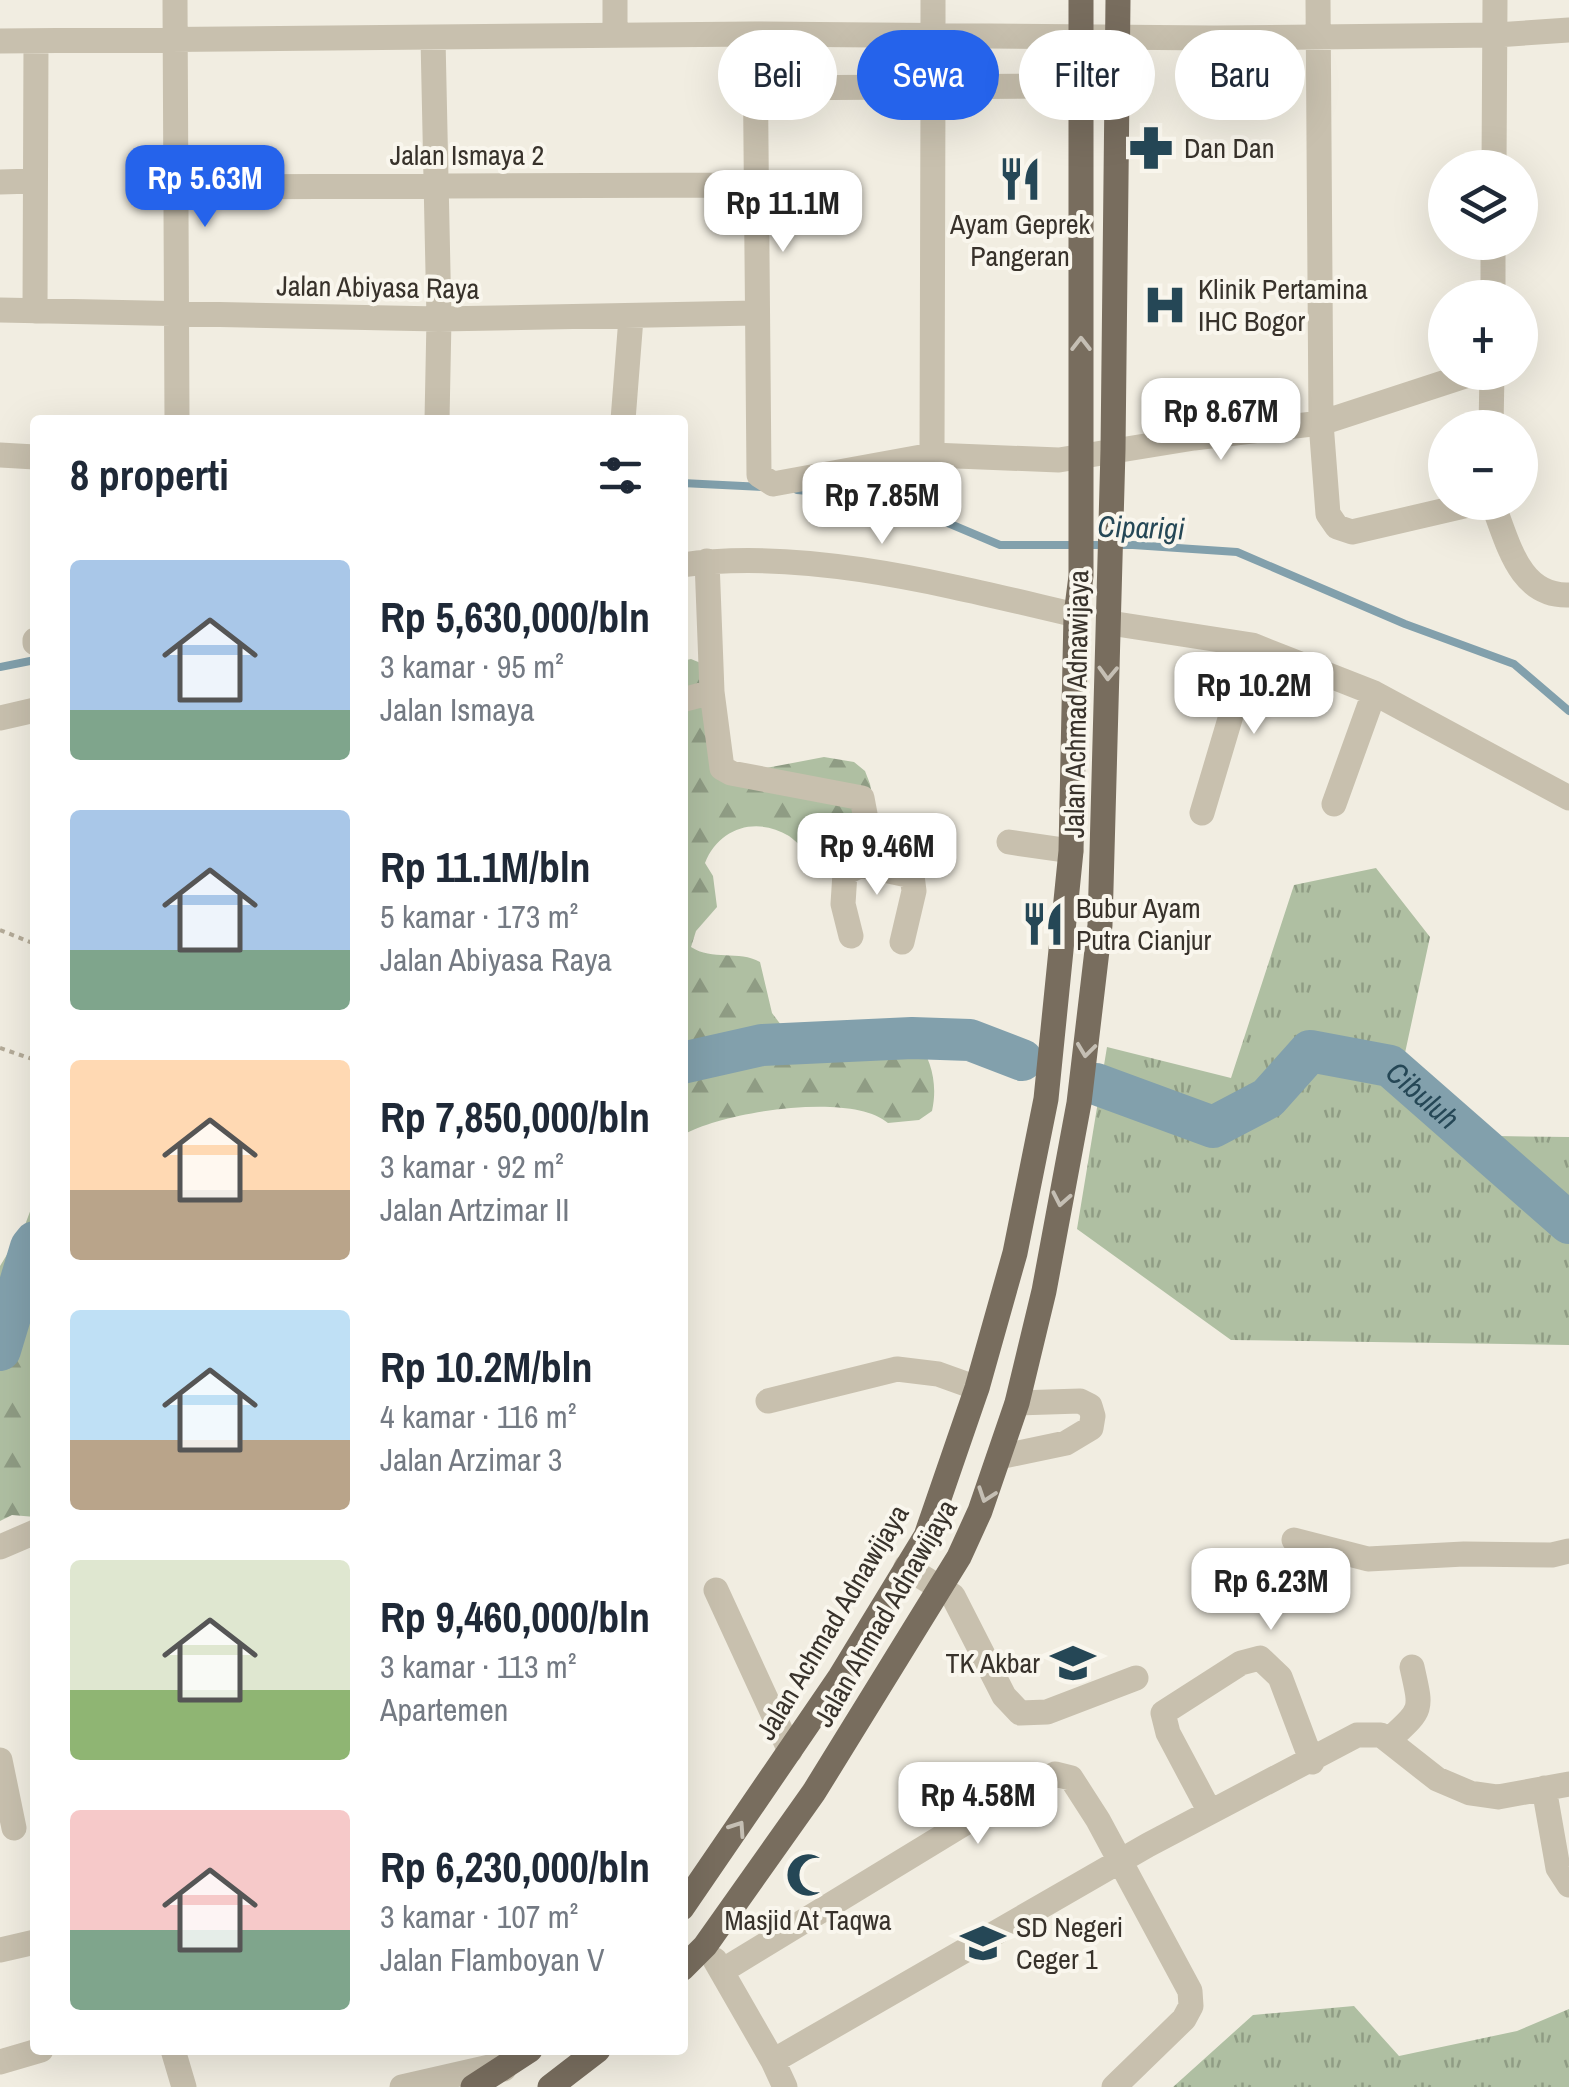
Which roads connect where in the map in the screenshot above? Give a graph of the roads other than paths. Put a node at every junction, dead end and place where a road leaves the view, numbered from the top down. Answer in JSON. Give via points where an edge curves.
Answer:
{"nodes":[{"id":1,"x":175,"y":0,"type":"edge"},
{"id":2,"x":615,"y":0,"type":"edge"},
{"id":3,"x":933,"y":0,"type":"edge"},
{"id":4,"x":1080,"y":0,"type":"edge"},
{"id":5,"x":1118,"y":0,"type":"edge"},
{"id":6,"x":1318,"y":0,"type":"edge"},
{"id":7,"x":1495,"y":0,"type":"edge"},
{"id":8,"x":933,"y":30,"type":"edge"},
{"id":9,"x":1081,"y":30,"type":"edge"},
{"id":10,"x":1118,"y":30,"type":"edge"},
{"id":11,"x":1569,"y":30,"type":"edge"},
{"id":12,"x":718,"y":34,"type":"edge"},
{"id":13,"x":615,"y":35,"type":"junction"},
{"id":14,"x":1496,"y":35,"type":"junction"},
{"id":15,"x":1155,"y":36,"type":"edge"},
{"id":16,"x":1318,"y":37,"type":"junction"},
{"id":17,"x":432,"y":38,"type":"junction"},
{"id":18,"x":177,"y":40,"type":"junction"},
{"id":19,"x":0,"y":42,"type":"edge"},
{"id":20,"x":36,"y":42,"type":"junction"},
{"id":21,"x":755,"y":120,"type":"edge"},
{"id":22,"x":933,"y":120,"type":"edge"},
{"id":23,"x":1080,"y":120,"type":"edge"},
{"id":24,"x":1117,"y":120,"type":"edge"},
{"id":25,"x":1494,"y":150,"type":"edge"},
{"id":26,"x":34,"y":181,"type":"junction"},
{"id":27,"x":0,"y":182,"type":"edge"},
{"id":28,"x":437,"y":184,"type":"junction"},
{"id":29,"x":757,"y":186,"type":"junction"},
{"id":30,"x":178,"y":187,"type":"junction"},
{"id":31,"x":0,"y":310,"type":"edge"},
{"id":32,"x":36,"y":311,"type":"junction"},
{"id":33,"x":755,"y":313,"type":"junction"},
{"id":34,"x":176,"y":314,"type":"junction"},
{"id":35,"x":631,"y":318,"type":"junction"},
{"id":36,"x":439,"y":319,"type":"junction"},
{"id":37,"x":1428,"y":388,"type":"edge"},
{"id":38,"x":177,"y":415,"type":"edge"},
{"id":39,"x":437,"y":415,"type":"edge"},
{"id":40,"x":623,"y":415,"type":"edge"},
{"id":41,"x":1321,"y":423,"type":"junction"},
{"id":42,"x":1113,"y":450,"type":"junction"},
{"id":43,"x":0,"y":455,"type":"edge"},
{"id":44,"x":932,"y":456,"type":"junction"},
{"id":45,"x":30,"y":457,"type":"edge"},
{"id":46,"x":1082,"y":458,"type":"junction"},
{"id":47,"x":1428,"y":514,"type":"edge"},
{"id":48,"x":1499,"y":520,"type":"edge"},
{"id":49,"x":694,"y":563,"type":"edge"},
{"id":50,"x":1078,"y":596,"type":"junction"},
{"id":51,"x":1569,"y":596,"type":"edge"},
{"id":52,"x":1109,"y":599,"type":"junction"},
{"id":53,"x":1252,"y":645,"type":"junction"},
{"id":54,"x":712,"y":692,"type":"junction"},
{"id":55,"x":1374,"y":693,"type":"junction"},
{"id":56,"x":688,"y":698,"type":"edge"},
{"id":57,"x":30,"y":711,"type":"edge"},
{"id":58,"x":0,"y":718,"type":"edge"},
{"id":59,"x":1569,"y":798,"type":"edge"},
{"id":60,"x":1334,"y":804,"type":"dead end"},
{"id":61,"x":1202,"y":813,"type":"dead end"},
{"id":62,"x":1009,"y":842,"type":"dead end"},
{"id":63,"x":1071,"y":850,"type":"junction"},
{"id":64,"x":861,"y":865,"type":"junction"},
{"id":65,"x":851,"y":936,"type":"dead end"},
{"id":66,"x":902,"y":942,"type":"dead end"},
{"id":67,"x":1038,"y":1139,"type":"junction"},
{"id":68,"x":1071,"y":1145,"type":"junction"},
{"id":69,"x":977,"y":1388,"type":"junction"},
{"id":70,"x":768,"y":1401,"type":"dead end"},
{"id":71,"x":1017,"y":1402,"type":"junction"},
{"id":72,"x":999,"y":1457,"type":"junction"},
{"id":73,"x":30,"y":1534,"type":"edge"},
{"id":74,"x":1294,"y":1540,"type":"dead end"},
{"id":75,"x":0,"y":1548,"type":"edge"},
{"id":76,"x":1569,"y":1550,"type":"edge"},
{"id":77,"x":906,"y":1567,"type":"junction"},
{"id":78,"x":940,"y":1588,"type":"junction"},
{"id":79,"x":716,"y":1590,"type":"dead end"},
{"id":80,"x":1412,"y":1667,"type":"dead end"},
{"id":81,"x":1136,"y":1678,"type":"dead end"},
{"id":82,"x":1389,"y":1740,"type":"junction"},
{"id":83,"x":790,"y":1751,"type":"junction"},
{"id":84,"x":0,"y":1760,"type":"edge"},
{"id":85,"x":1312,"y":1762,"type":"junction"},
{"id":86,"x":1557,"y":1786,"type":"edge"},
{"id":87,"x":1210,"y":1812,"type":"junction"},
{"id":88,"x":16,"y":1828,"type":"edge"},
{"id":89,"x":1121,"y":1861,"type":"junction"},
{"id":90,"x":1569,"y":1885,"type":"edge"},
{"id":91,"x":688,"y":1899,"type":"edge"},
{"id":92,"x":30,"y":1943,"type":"edge"},
{"id":93,"x":704,"y":1946,"type":"junction"},
{"id":94,"x":0,"y":1950,"type":"edge"},
{"id":95,"x":688,"y":1963,"type":"edge"},
{"id":96,"x":722,"y":1971,"type":"junction"},
{"id":97,"x":30,"y":2053,"type":"edge"},
{"id":98,"x":174,"y":2055,"type":"edge"},
{"id":99,"x":523,"y":2055,"type":"edge"},
{"id":100,"x":592,"y":2055,"type":"edge"},
{"id":101,"x":774,"y":2060,"type":"junction"},
{"id":102,"x":0,"y":2062,"type":"edge"},
{"id":103,"x":504,"y":2069,"type":"junction"},
{"id":104,"x":184,"y":2087,"type":"edge"},
{"id":105,"x":402,"y":2087,"type":"edge"},
{"id":106,"x":474,"y":2087,"type":"edge"},
{"id":107,"x":550,"y":2087,"type":"edge"},
{"id":108,"x":785,"y":2087,"type":"edge"},
{"id":109,"x":1114,"y":2087,"type":"edge"}],
"edges":[{"from":1,"to":18,"type":"street"},
{"from":2,"to":13,"type":"street"},
{"from":3,"to":8,"type":"street"},
{"from":4,"to":9,"type":"main road","name":"Jalan Achmad Adnawijaya"},
{"from":5,"to":10,"type":"main road","name":"Jalan Achmad Adnawijaya"},
{"from":6,"to":16,"type":"street"},
{"from":7,"to":14,"type":"street"},
{"from":11,"to":14,"type":"street"},
{"from":12,"to":13,"type":"street"},
{"from":13,"to":17,"type":"street"},
{"from":14,"to":16,"type":"street"},
{"from":14,"to":25,"type":"street"},
{"from":15,"to":16,"type":"street"},
{"from":16,"to":41,"type":"street"},
{"from":17,"to":18,"type":"street"},
{"from":17,"to":28,"type":"street"},
{"from":18,"to":20,"type":"street"},
{"from":18,"to":30,"type":"street"},
{"from":19,"to":20,"type":"street"},
{"from":20,"to":26,"type":"street"},
{"from":21,"to":29,"type":"street"},
{"from":22,"to":44,"type":"street"},
{"from":46,"to":23,"type":"main road","name":"Jalan Achmad Adnawijaya","one_way":true},
{"from":24,"to":42,"type":"main road","name":"Jalan Achmad Adnawijaya"},
{"from":26,"to":27,"type":"street"},
{"from":26,"to":32,"type":"street"},
{"from":28,"to":29,"type":"street","name":"Jalan Ismaya 2"},
{"from":28,"to":30,"type":"street","name":"Jalan Ismaya 2"},
{"from":28,"to":36,"type":"street"},
{"from":29,"to":33,"type":"street"},
{"from":30,"to":34,"type":"street"},
{"from":31,"to":32,"type":"street","name":"Jalan Abiyasa Raya"},
{"from":32,"to":34,"type":"street","name":"Jalan Abiyasa Raya"},
{"from":33,"to":35,"type":"street","name":"Jalan Abiyasa Raya"},
{"from":33,"to":44,"type":"street","via":[[759,475],[766,481]]},
{"from":34,"to":36,"type":"street","name":"Jalan Abiyasa Raya"},
{"from":34,"to":38,"type":"street"},
{"from":35,"to":36,"type":"street","name":"Jalan Abiyasa Raya"},
{"from":35,"to":40,"type":"street"},
{"from":36,"to":39,"type":"street"},
{"from":37,"to":41,"type":"street"},
{"from":41,"to":42,"type":"street"},
{"from":41,"to":47,"type":"street","via":[[1328,514],[1338,527],[1352,532]]},
{"from":42,"to":46,"type":"street"},
{"from":42,"to":52,"type":"main road","name":"Jalan Achmad Adnawijaya"},
{"from":43,"to":45,"type":"street"},
{"from":44,"to":46,"type":"street"},
{"from":46,"to":50,"type":"main road","name":"Jalan Achmad Adnawijaya"},
{"from":48,"to":51,"type":"street","via":[[1534,588]]},
{"from":49,"to":50,"type":"street","via":[[775,561],[971,590]]},
{"from":49,"to":54,"type":"street"},
{"from":50,"to":52,"type":"main road"},
{"from":50,"to":63,"type":"main road"},
{"from":52,"to":53,"type":"street"},
{"from":52,"to":68,"type":"main road","name":"Jalan Achmad Adnawijaya","one_way":true,"via":[[1100,925]]},
{"from":53,"to":55,"type":"street"},
{"from":53,"to":61,"type":"street"},
{"from":54,"to":56,"type":"street"},
{"from":54,"to":64,"type":"street","via":[[722,768],[862,798],[868,830]]},
{"from":55,"to":59,"type":"street"},
{"from":55,"to":60,"type":"street"},
{"from":57,"to":58,"type":"street"},
{"from":62,"to":63,"type":"street"},
{"from":63,"to":67,"type":"main road","name":"Jalan Achmad Adnawijaya"},
{"from":64,"to":65,"type":"street","via":[[845,873]]},
{"from":64,"to":66,"type":"street","via":[[912,876]]},
{"from":67,"to":68,"type":"main road"},
{"from":67,"to":69,"type":"main road","name":"Jalan Achmad Adnawijaya","via":[[1016,1254]]},
{"from":68,"to":71,"type":"main road","name":"Jalan Achmad Adnawijaya","one_way":true},
{"from":69,"to":70,"type":"street","via":[[897,1369]]},
{"from":69,"to":77,"type":"main road","name":"Jalan Achmad Adnawijaya","via":[[926,1536]]},
{"from":71,"to":72,"type":"main road","name":"Jalan Ahmad Adnawijaya"},
{"from":71,"to":72,"type":"street","via":[[1080,1401],[1090,1406],[1091,1428],[1066,1443]]},
{"from":72,"to":78,"type":"main road","name":"Jalan Ahmad Adnawijaya","one_way":true,"via":[[980,1512]]},
{"from":73,"to":75,"type":"street"},
{"from":74,"to":76,"type":"street","via":[[1368,1559]]},
{"from":77,"to":78,"type":"street"},
{"from":77,"to":83,"type":"main road","name":"Jalan Achmad Adnawijaya"},
{"from":78,"to":81,"type":"street","via":[[953,1596],[1004,1696],[1020,1713],[1047,1712]]},
{"from":78,"to":93,"type":"main road","name":"Jalan Ahmad Adnawijaya","via":[[814,1792]]},
{"from":79,"to":83,"type":"street"},
{"from":80,"to":82,"type":"street","via":[[1418,1713]]},
{"from":82,"to":85,"type":"street","via":[[1357,1735]]},
{"from":82,"to":86,"type":"street","via":[[1436,1779],[1470,1793],[1498,1797]]},
{"from":91,"to":83,"type":"main road","name":"Jalan Achmad Adnawijaya","one_way":true},
{"from":84,"to":88,"type":"street"},
{"from":85,"to":87,"type":"street"},
{"from":85,"to":87,"type":"street","via":[[1280,1677],[1260,1658],[1242,1663],[1163,1713]]},
{"from":86,"to":90,"type":"street","via":[[1558,1868]]},
{"from":87,"to":89,"type":"street"},
{"from":89,"to":96,"type":"street","via":[[1076,1784],[1055,1774]]},
{"from":89,"to":101,"type":"street"},
{"from":89,"to":109,"type":"street","via":[[1190,1991],[1191,2006]]},
{"from":92,"to":94,"type":"street"},
{"from":93,"to":95,"type":"main road"},
{"from":93,"to":96,"type":"street"},
{"from":96,"to":101,"type":"street"},
{"from":97,"to":102,"type":"street"},
{"from":98,"to":104,"type":"street"},
{"from":99,"to":103,"type":"main road"},
{"from":100,"to":107,"type":"main road"},
{"from":101,"to":108,"type":"street"},
{"from":103,"to":105,"type":"street"},
{"from":103,"to":106,"type":"main road"}]}
